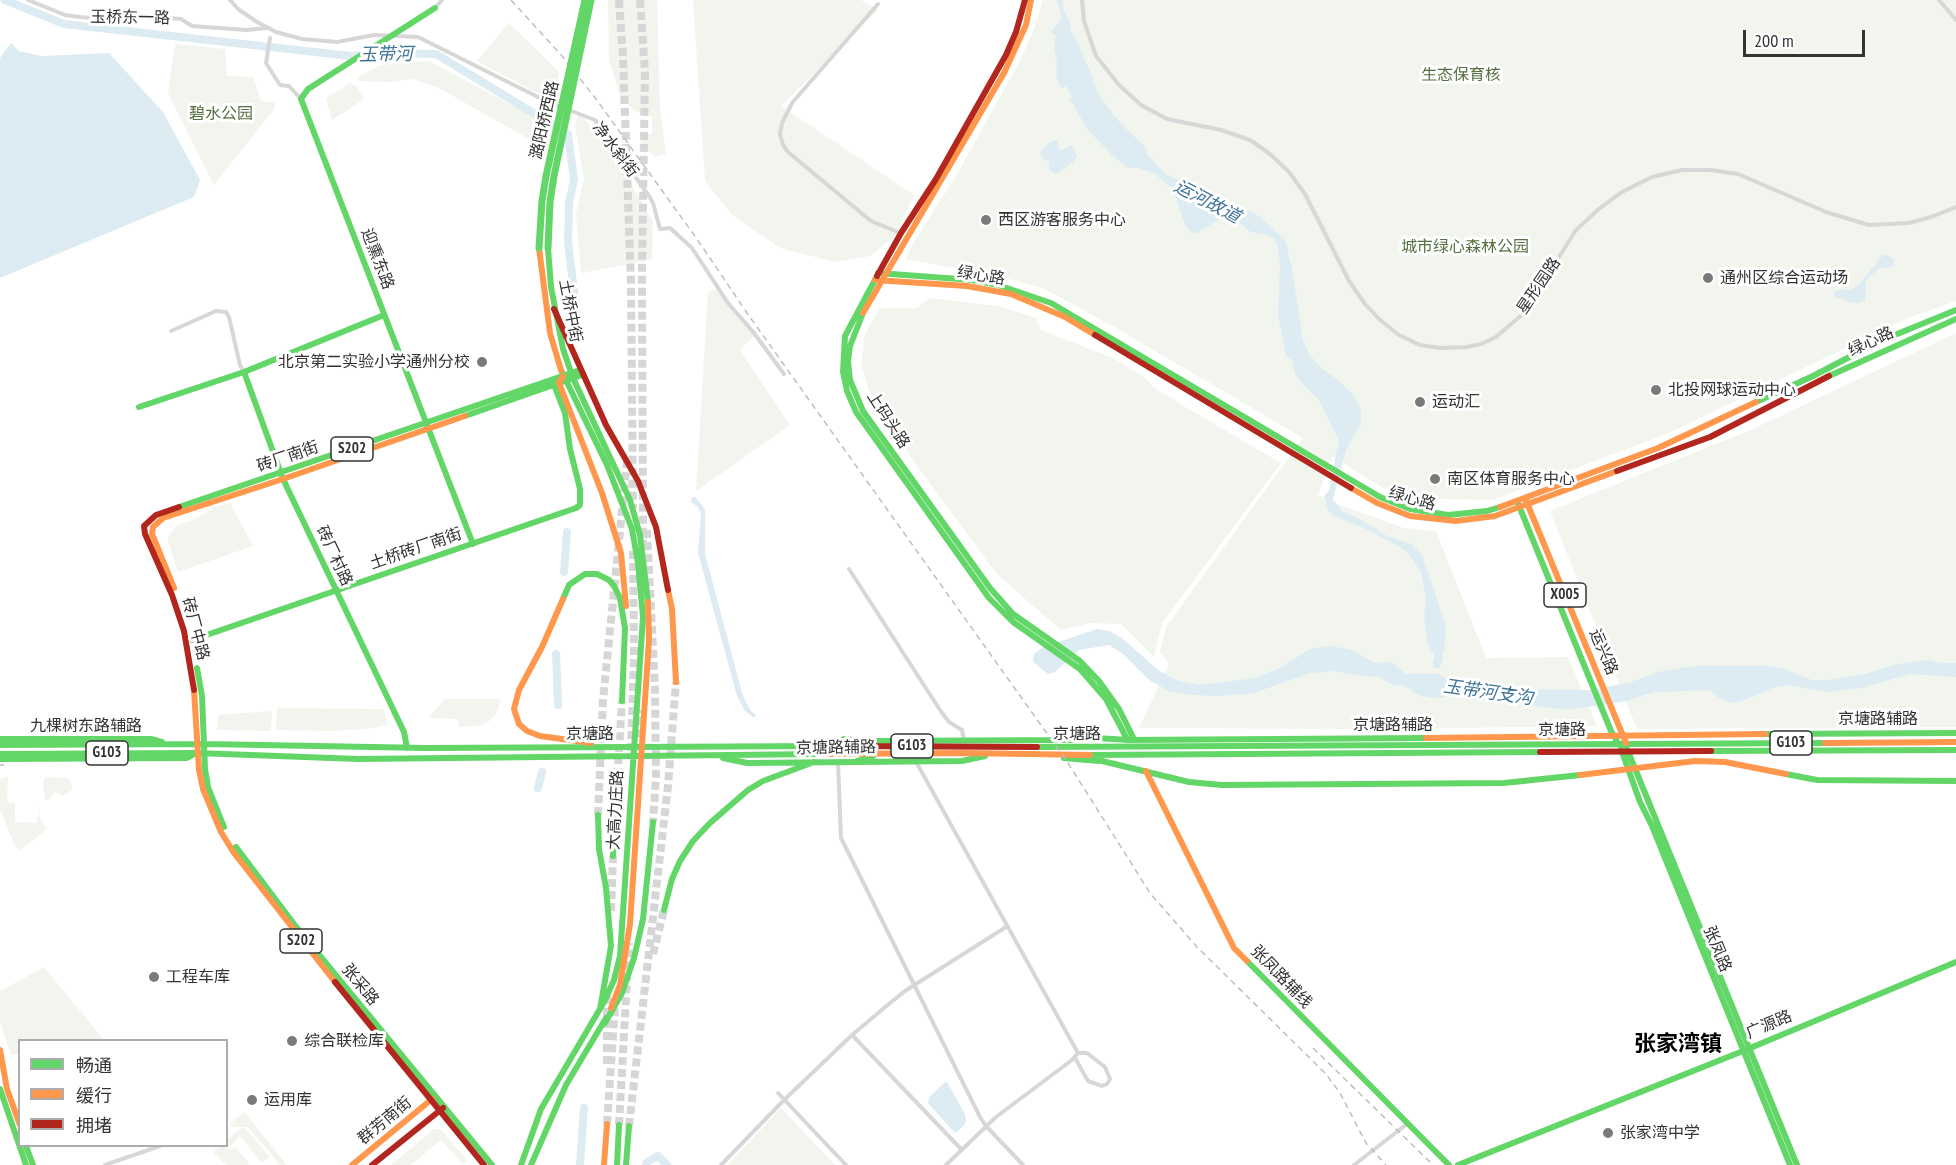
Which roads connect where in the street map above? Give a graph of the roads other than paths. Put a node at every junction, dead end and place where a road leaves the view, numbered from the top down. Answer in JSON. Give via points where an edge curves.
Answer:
{"nodes":[{"id":1,"x":28,"y":0,"type":"edge"},
{"id":2,"x":230,"y":0,"type":"edge"},
{"id":3,"x":442,"y":0,"type":"edge"},
{"id":4,"x":585,"y":0,"type":"edge"},
{"id":5,"x":591,"y":0,"type":"edge"},
{"id":6,"x":1025,"y":0,"type":"edge"},
{"id":7,"x":1031,"y":0,"type":"edge"},
{"id":8,"x":1083,"y":0,"type":"edge"},
{"id":9,"x":1939,"y":0,"type":"edge"},
{"id":10,"x":878,"y":4,"type":"dead end"},
{"id":11,"x":435,"y":8,"type":"joint"},
{"id":12,"x":1025,"y":13,"type":"junction"},
{"id":13,"x":1956,"y":20,"type":"edge"},
{"id":14,"x":268,"y":28,"type":"junction"},
{"id":15,"x":390,"y":35,"type":"junction"},
{"id":16,"x":270,"y":38,"type":"dead end"},
{"id":17,"x":1009,"y":56,"type":"junction"},
{"id":18,"x":301,"y":99,"type":"junction"},
{"id":19,"x":1956,"y":207,"type":"edge"},
{"id":20,"x":901,"y":233,"type":"junction"},
{"id":21,"x":548,"y":248,"type":"joint"},
{"id":22,"x":895,"y":251,"type":"junction"},
{"id":23,"x":880,"y":276,"type":"junction"},
{"id":24,"x":554,"y":309,"type":"junction"},
{"id":25,"x":1956,"y":310,"type":"edge"},
{"id":26,"x":384,"y":315,"type":"junction"},
{"id":27,"x":1956,"y":319,"type":"edge"},
{"id":28,"x":171,"y":331,"type":"dead end"},
{"id":29,"x":244,"y":372,"type":"junction"},
{"id":30,"x":581,"y":372,"type":"junction"},
{"id":31,"x":784,"y":374,"type":"dead end"},
{"id":32,"x":572,"y":376,"type":"junction"},
{"id":33,"x":560,"y":382,"type":"junction"},
{"id":34,"x":139,"y":407,"type":"dead end"},
{"id":35,"x":427,"y":425,"type":"junction"},
{"id":36,"x":282,"y":476,"type":"junction"},
{"id":37,"x":1526,"y":501,"type":"junction"},
{"id":38,"x":1518,"y":504,"type":"junction"},
{"id":39,"x":144,"y":526,"type":"joint"},
{"id":40,"x":153,"y":527,"type":"joint"},
{"id":41,"x":473,"y":544,"type":"junction"},
{"id":42,"x":849,"y":569,"type":"dead end"},
{"id":43,"x":336,"y":591,"type":"junction"},
{"id":44,"x":625,"y":628,"type":"junction"},
{"id":45,"x":192,"y":640,"type":"junction"},
{"id":46,"x":676,"y":682,"type":"tunnel mouth"},
{"id":47,"x":622,"y":701,"type":"tunnel mouth"},
{"id":48,"x":1615,"y":716,"type":"junction"},
{"id":49,"x":1607,"y":720,"type":"junction"},
{"id":50,"x":1956,"y":733,"type":"edge"},
{"id":51,"x":1614,"y":736,"type":"junction"},
{"id":52,"x":0,"y":739,"type":"edge"},
{"id":53,"x":22,"y":739,"type":"junction"},
{"id":54,"x":1130,"y":739,"type":"junction"},
{"id":55,"x":1622,"y":741,"type":"junction"},
{"id":56,"x":1956,"y":742,"type":"edge"},
{"id":57,"x":965,"y":744,"type":"junction"},
{"id":58,"x":0,"y":745,"type":"edge"},
{"id":59,"x":39,"y":745,"type":"junction"},
{"id":60,"x":172,"y":745,"type":"junction"},
{"id":61,"x":201,"y":745,"type":"junction"},
{"id":62,"x":831,"y":746,"type":"junction"},
{"id":63,"x":907,"y":746,"type":"junction"},
{"id":64,"x":616,"y":747,"type":"junction"},
{"id":65,"x":637,"y":747,"type":"junction"},
{"id":66,"x":407,"y":748,"type":"junction"},
{"id":67,"x":1956,"y":750,"type":"edge"},
{"id":68,"x":1625,"y":752,"type":"junction"},
{"id":69,"x":16,"y":753,"type":"junction"},
{"id":70,"x":201,"y":753,"type":"junction"},
{"id":71,"x":0,"y":754,"type":"edge"},
{"id":72,"x":877,"y":754,"type":"junction"},
{"id":73,"x":911,"y":754,"type":"junction"},
{"id":74,"x":995,"y":754,"type":"junction"},
{"id":75,"x":714,"y":755,"type":"junction"},
{"id":76,"x":1090,"y":755,"type":"junction"},
{"id":77,"x":637,"y":756,"type":"junction"},
{"id":78,"x":1055,"y":756,"type":"junction"},
{"id":79,"x":0,"y":759,"type":"edge"},
{"id":80,"x":26,"y":759,"type":"junction"},
{"id":81,"x":857,"y":761,"type":"junction"},
{"id":82,"x":916,"y":761,"type":"junction"},
{"id":83,"x":1102,"y":761,"type":"junction"},
{"id":84,"x":814,"y":762,"type":"junction"},
{"id":85,"x":838,"y":762,"type":"junction"},
{"id":86,"x":1630,"y":767,"type":"junction"},
{"id":87,"x":1146,"y":771,"type":"junction"},
{"id":88,"x":1956,"y":781,"type":"edge"},
{"id":89,"x":616,"y":800,"type":"tunnel mouth"},
{"id":90,"x":598,"y":815,"type":"tunnel mouth"},
{"id":91,"x":653,"y":822,"type":"tunnel mouth"},
{"id":92,"x":613,"y":856,"type":"tunnel mouth"},
{"id":93,"x":664,"y":910,"type":"tunnel mouth"},
{"id":94,"x":1006,"y":927,"type":"junction"},
{"id":95,"x":1956,"y":962,"type":"edge"},
{"id":96,"x":914,"y":986,"type":"junction"},
{"id":97,"x":600,"y":1009,"type":"junction"},
{"id":98,"x":605,"y":1023,"type":"junction"},
{"id":99,"x":852,"y":1035,"type":"junction"},
{"id":100,"x":1746,"y":1049,"type":"junction"},
{"id":101,"x":0,"y":1050,"type":"edge"},
{"id":102,"x":1078,"y":1053,"type":"junction"},
{"id":103,"x":1075,"y":1058,"type":"junction"},
{"id":104,"x":2,"y":1071,"type":"edge"},
{"id":105,"x":0,"y":1089,"type":"edge"},
{"id":106,"x":778,"y":1093,"type":"dead end"},
{"id":107,"x":432,"y":1099,"type":"junction"},
{"id":108,"x":784,"y":1100,"type":"junction"},
{"id":109,"x":441,"y":1109,"type":"junction"},
{"id":110,"x":18,"y":1119,"type":"edge"},
{"id":111,"x":607,"y":1124,"type":"tunnel mouth"},
{"id":112,"x":1407,"y":1124,"type":"junction"},
{"id":113,"x":619,"y":1125,"type":"tunnel mouth"},
{"id":114,"x":629,"y":1126,"type":"tunnel mouth"},
{"id":115,"x":986,"y":1126,"type":"junction"},
{"id":116,"x":18,"y":1142,"type":"edge"},
{"id":117,"x":20,"y":1147,"type":"edge"},
{"id":118,"x":26,"y":1147,"type":"edge"},
{"id":119,"x":157,"y":1147,"type":"edge"},
{"id":120,"x":962,"y":1150,"type":"junction"},
{"id":121,"x":26,"y":1165,"type":"edge"},
{"id":122,"x":33,"y":1165,"type":"edge"},
{"id":123,"x":105,"y":1165,"type":"edge"},
{"id":124,"x":352,"y":1165,"type":"edge"},
{"id":125,"x":372,"y":1165,"type":"edge"},
{"id":126,"x":484,"y":1165,"type":"edge"},
{"id":127,"x":492,"y":1165,"type":"edge"},
{"id":128,"x":521,"y":1165,"type":"edge"},
{"id":129,"x":531,"y":1165,"type":"edge"},
{"id":130,"x":604,"y":1165,"type":"edge"},
{"id":131,"x":617,"y":1165,"type":"edge"},
{"id":132,"x":626,"y":1165,"type":"edge"},
{"id":133,"x":721,"y":1165,"type":"edge"},
{"id":134,"x":846,"y":1165,"type":"edge"},
{"id":135,"x":946,"y":1165,"type":"edge"},
{"id":136,"x":1023,"y":1165,"type":"edge"},
{"id":137,"x":1354,"y":1165,"type":"edge"},
{"id":138,"x":1449,"y":1165,"type":"edge"},
{"id":139,"x":1458,"y":1165,"type":"edge"},
{"id":140,"x":1790,"y":1165,"type":"edge"},
{"id":141,"x":1797,"y":1165,"type":"edge"}],
"edges":[{"from":1,"to":14,"type":"street","name":"玉桥东一路","via":[[80,17],[129,21],[135,15],[181,20],[192,26]]},
{"from":2,"to":14,"type":"street","name":"净水斜街"},
{"from":3,"to":11,"type":"street"},
{"from":4,"to":33,"type":"main road","name":"潞阳桥西路","bridge":true,"via":[[541,212],[543,289]]},
{"from":5,"to":21,"type":"main road","name":"潞阳桥西路","bridge":true,"via":[[554,176]]},
{"from":6,"to":12,"type":"main road","name":"上码头路"},
{"from":7,"to":12,"type":"main road","name":"上码头路"},
{"from":8,"to":19,"type":"street","name":"星形园路","via":[[1084,21],[1096,56],[1119,85],[1141,105],[1167,119],[1221,130],[1250,140],[1270,154],[1305,194],[1344,273],[1365,304],[1399,335],[1420,345],[1467,347],[1496,337],[1524,313],[1576,230],[1606,203],[1652,177],[1682,170],[1738,174],[1826,212],[1869,225],[1909,224]]},
{"from":9,"to":13,"type":"street"},
{"from":10,"to":20,"type":"street","via":[[792,103],[780,134],[788,152],[871,221]]},
{"from":11,"to":15,"type":"main road"},
{"from":12,"to":17,"type":"main road","name":"上码头路"},
{"from":14,"to":15,"type":"street","name":"净水斜街","via":[[318,41]]},
{"from":15,"to":18,"type":"main road","via":[[308,89]]},
{"from":15,"to":31,"type":"street","name":"净水斜街","via":[[418,37],[598,123],[649,196],[660,229],[670,228],[693,248],[728,303]]},
{"from":16,"to":18,"type":"street","via":[[266,63],[280,86],[289,86]]},
{"from":17,"to":20,"type":"main road","name":"上码头路"},
{"from":17,"to":22,"type":"main road","name":"上码头路"},
{"from":18,"to":26,"type":"main road","name":"迎熏东路"},
{"from":20,"to":22,"type":"main road","name":"上码头路"},
{"from":21,"to":24,"type":"main road","name":"土桥中街"},
{"from":22,"to":23,"type":"main road","name":"上码头路"},
{"from":23,"to":38,"type":"main road","name":"绿心路","via":[[989,289],[1046,308],[1377,503],[1401,513],[1456,521],[1495,516]]},
{"from":23,"to":54,"type":"main road","name":"上码头路","via":[[850,324],[843,346],[843,372],[856,412],[974,572],[1008,609],[1080,662],[1099,681],[1119,709]]},
{"from":24,"to":30,"type":"main road"},
{"from":24,"to":32,"type":"main road","name":"土桥中街"},
{"from":25,"to":37,"type":"main road","name":"绿心路","via":[[1880,341],[1687,436]]},
{"from":26,"to":29,"type":"main road"},
{"from":26,"to":35,"type":"main road","name":"迎熏东路"},
{"from":27,"to":37,"type":"main road","name":"绿心路","via":[[1826,377],[1710,436]]},
{"from":28,"to":29,"type":"street","via":[[216,310],[226,312]]},
{"from":29,"to":34,"type":"main road"},
{"from":29,"to":36,"type":"main road","name":"砖厂村路"},
{"from":30,"to":32,"type":"main road","name":"砖厂南街","number":"S202"},
{"from":30,"to":46,"type":"main road","via":[[638,481],[656,527],[670,598]]},
{"from":32,"to":33,"type":"main road","name":"砖厂南街","number":"S202"},
{"from":32,"to":65,"type":"main road","name":"大高力庄路","via":[[623,484],[640,535],[649,620]]},
{"from":33,"to":35,"type":"main road","name":"砖厂南街","number":"S202"},
{"from":33,"to":35,"type":"main road","name":"砖厂南街","number":"S202"},
{"from":33,"to":41,"type":"main road","name":"土桥砖厂南街","via":[[580,505]]},
{"from":33,"to":44,"type":"main road","via":[[621,553]]},
{"from":33,"to":65,"type":"main road","name":"大高力庄路","via":[[607,465],[632,529],[643,617]]},
{"from":35,"to":36,"type":"main road","name":"砖厂南街","number":"S202"},
{"from":35,"to":41,"type":"main road","name":"迎熏东路"},
{"from":36,"to":39,"type":"main road","name":"砖厂南街","number":"S202","via":[[156,515]]},
{"from":36,"to":40,"type":"main road","name":"砖厂南街","number":"S202","via":[[163,518]]},
{"from":36,"to":43,"type":"main road","name":"砖厂村路"},
{"from":37,"to":38,"type":"main road","name":"绿心路"},
{"from":37,"to":48,"type":"main road","name":"运兴路","number":"X005"},
{"from":38,"to":49,"type":"main road","name":"运兴路","number":"X005"},
{"from":39,"to":61,"type":"main road","name":"砖厂中路","number":"S202","via":[[186,639]]},
{"from":40,"to":45,"type":"main road","name":"砖厂中路","number":"S202","via":[[152,534]]},
{"from":41,"to":43,"type":"main road","name":"土桥砖厂南街"},
{"from":42,"to":57,"type":"street","via":[[940,710],[962,730]]},
{"from":43,"to":45,"type":"main road","name":"土桥砖厂南街"},
{"from":43,"to":66,"type":"main road","name":"砖厂村路","via":[[404,732]]},
{"from":44,"to":47,"type":"main road"},
{"from":44,"to":64,"type":"main road","via":[[620,598],[609,580],[590,574],[574,580],[519,690],[514,709],[519,724],[540,736]]},
{"from":45,"to":61,"type":"main road","name":"砖厂中路","number":"S202","via":[[202,696]]},
{"from":48,"to":49,"type":"main road","via":[[1612,721]]},
{"from":48,"to":55,"type":"main road","name":"运兴路","number":"X005"},
{"from":49,"to":51,"type":"main road","name":"运兴路","number":"X005"},
{"from":50,"to":55,"type":"main road","name":"京塘路辅路"},
{"from":51,"to":54,"type":"main road","name":"京塘路辅路"},
{"from":51,"to":55,"type":"main road","name":"运兴路","number":"X005"},
{"from":52,"to":53,"type":"main road","name":"九棵树东路辅路"},
{"from":53,"to":59,"type":"main road"},
{"from":53,"to":60,"type":"main road","name":"九棵树东路辅路","via":[[152,739]]},
{"from":54,"to":57,"type":"main road","name":"京塘路辅路"},
{"from":55,"to":56,"type":"main road","name":"京塘路","number":"G103"},
{"from":55,"to":57,"type":"main road","name":"京塘路","number":"G103","via":[[1138,748]]},
{"from":55,"to":68,"type":"main road","name":"张凤路","number":"X005"},
{"from":57,"to":62,"type":"main road","name":"京塘路辅路","via":[[844,739]]},
{"from":57,"to":63,"type":"main road","name":"京塘路","number":"G103"},
{"from":58,"to":59,"type":"main road","number":"G103"},
{"from":59,"to":60,"type":"main road","number":"G103"},
{"from":60,"to":61,"type":"main road","number":"G103"},
{"from":61,"to":66,"type":"main road","name":"京塘路","number":"G103"},
{"from":61,"to":70,"type":"main road","name":"张采路","number":"S202"},
{"from":62,"to":63,"type":"main road","name":"京塘路","number":"G103"},
{"from":62,"to":65,"type":"main road","name":"京塘路","number":"G103"},
{"from":63,"to":73,"type":"street"},
{"from":64,"to":65,"type":"main road","name":"京塘路","number":"G103"},
{"from":64,"to":66,"type":"main road","name":"京塘路","number":"G103"},
{"from":65,"to":77,"type":"main road","name":"大高力庄路"},
{"from":67,"to":68,"type":"main road","name":"京塘路","number":"G103"},
{"from":68,"to":76,"type":"main road","name":"京塘路","number":"G103"},
{"from":68,"to":86,"type":"main road","name":"张凤路","number":"X005"},
{"from":69,"to":70,"type":"main road","number":"G103"},
{"from":69,"to":71,"type":"main road","number":"G103"},
{"from":69,"to":80,"type":"main road"},
{"from":70,"to":77,"type":"main road","name":"京塘路","number":"G103","via":[[358,759]]},
{"from":70,"to":80,"type":"main road","name":"九棵树东路辅路","via":[[187,758]]},
{"from":70,"to":107,"type":"main road","name":"张采路","number":"S202","via":[[215,809],[237,850]]},
{"from":72,"to":73,"type":"main road","name":"京塘路","number":"G103"},
{"from":72,"to":75,"type":"main road","name":"京塘路","number":"G103"},
{"from":72,"to":81,"type":"main road"},
{"from":73,"to":74,"type":"main road","name":"京塘路","number":"G103"},
{"from":73,"to":82,"type":"street"},
{"from":74,"to":78,"type":"main road","name":"京塘路","number":"G103"},
{"from":74,"to":82,"type":"main road","name":"京塘路辅路","via":[[962,761]]},
{"from":75,"to":77,"type":"main road","name":"京塘路","number":"G103"},
{"from":75,"to":84,"type":"main road","name":"京塘路辅路","via":[[747,763]]},
{"from":76,"to":78,"type":"main road","name":"京塘路","number":"G103"},
{"from":76,"to":83,"type":"main road"},
{"from":77,"to":97,"type":"main road","name":"大高力庄路","via":[[620,956]]},
{"from":77,"to":98,"type":"main road","name":"大高力庄路","via":[[630,924],[620,985]]},
{"from":78,"to":83,"type":"main road"},
{"from":79,"to":80,"type":"main road","name":"九棵树东路辅路"},
{"from":81,"to":82,"type":"main road","name":"京塘路辅路"},
{"from":81,"to":85,"type":"main road","name":"京塘路辅路"},
{"from":82,"to":94,"type":"street"},
{"from":83,"to":87,"type":"main road"},
{"from":84,"to":85,"type":"main road","name":"京塘路辅路"},
{"from":84,"to":93,"type":"main road","via":[[763,781],[710,823],[680,861]]},
{"from":85,"to":96,"type":"street","via":[[841,838]]},
{"from":86,"to":87,"type":"main road","via":[[1492,783],[1222,785],[1189,782]]},
{"from":86,"to":88,"type":"main road","via":[[1710,761],[1817,780]]},
{"from":86,"to":100,"type":"main road","name":"张凤路","number":"X005"},
{"from":87,"to":112,"type":"main road","name":"张凤路辅线","via":[[1234,948]]},
{"from":89,"to":92,"type":"main road"},
{"from":90,"to":97,"type":"main road","via":[[611,946]]},
{"from":91,"to":98,"type":"main road","via":[[643,919],[634,958],[622,993]]},
{"from":94,"to":96,"type":"street"},
{"from":94,"to":102,"type":"street"},
{"from":95,"to":100,"type":"main road","name":"广源路"},
{"from":96,"to":99,"type":"street"},
{"from":96,"to":115,"type":"street"},
{"from":97,"to":128,"type":"main road","name":"大高力庄路","via":[[541,1109]]},
{"from":98,"to":129,"type":"main road","name":"大高力庄路","via":[[566,1085]]},
{"from":99,"to":108,"type":"street"},
{"from":99,"to":120,"type":"street"},
{"from":100,"to":139,"type":"main road","name":"广源路"},
{"from":100,"to":140,"type":"main road","name":"张凤路","number":"X005"},
{"from":100,"to":141,"type":"main road","name":"张凤路","number":"X005"},
{"from":101,"to":104,"type":"main road"},
{"from":102,"to":103,"type":"street"},
{"from":102,"to":103,"type":"street","via":[[1088,1053],[1105,1067],[1110,1079],[1107,1084],[1088,1081]]},
{"from":103,"to":115,"type":"street"},
{"from":104,"to":110,"type":"main road"},
{"from":105,"to":116,"type":"main road"},
{"from":106,"to":108,"type":"street"},
{"from":107,"to":109,"type":"main road","name":"张采路","number":"S202"},
{"from":107,"to":124,"type":"main road","name":"群芳南街"},
{"from":108,"to":133,"type":"street"},
{"from":108,"to":134,"type":"street"},
{"from":109,"to":125,"type":"main road","name":"群芳南街"},
{"from":109,"to":126,"type":"main road","name":"张采路","number":"S202"},
{"from":109,"to":127,"type":"main road","name":"张采路","number":"S202"},
{"from":111,"to":130,"type":"main road"},
{"from":112,"to":137,"type":"street"},
{"from":112,"to":138,"type":"main road","name":"张凤路辅线"},
{"from":113,"to":131,"type":"main road"},
{"from":114,"to":132,"type":"main road"},
{"from":115,"to":120,"type":"street"},
{"from":115,"to":136,"type":"street"},
{"from":117,"to":121,"type":"main road"},
{"from":118,"to":122,"type":"main road"},
{"from":119,"to":123,"type":"street"},
{"from":120,"to":135,"type":"street"}]}
